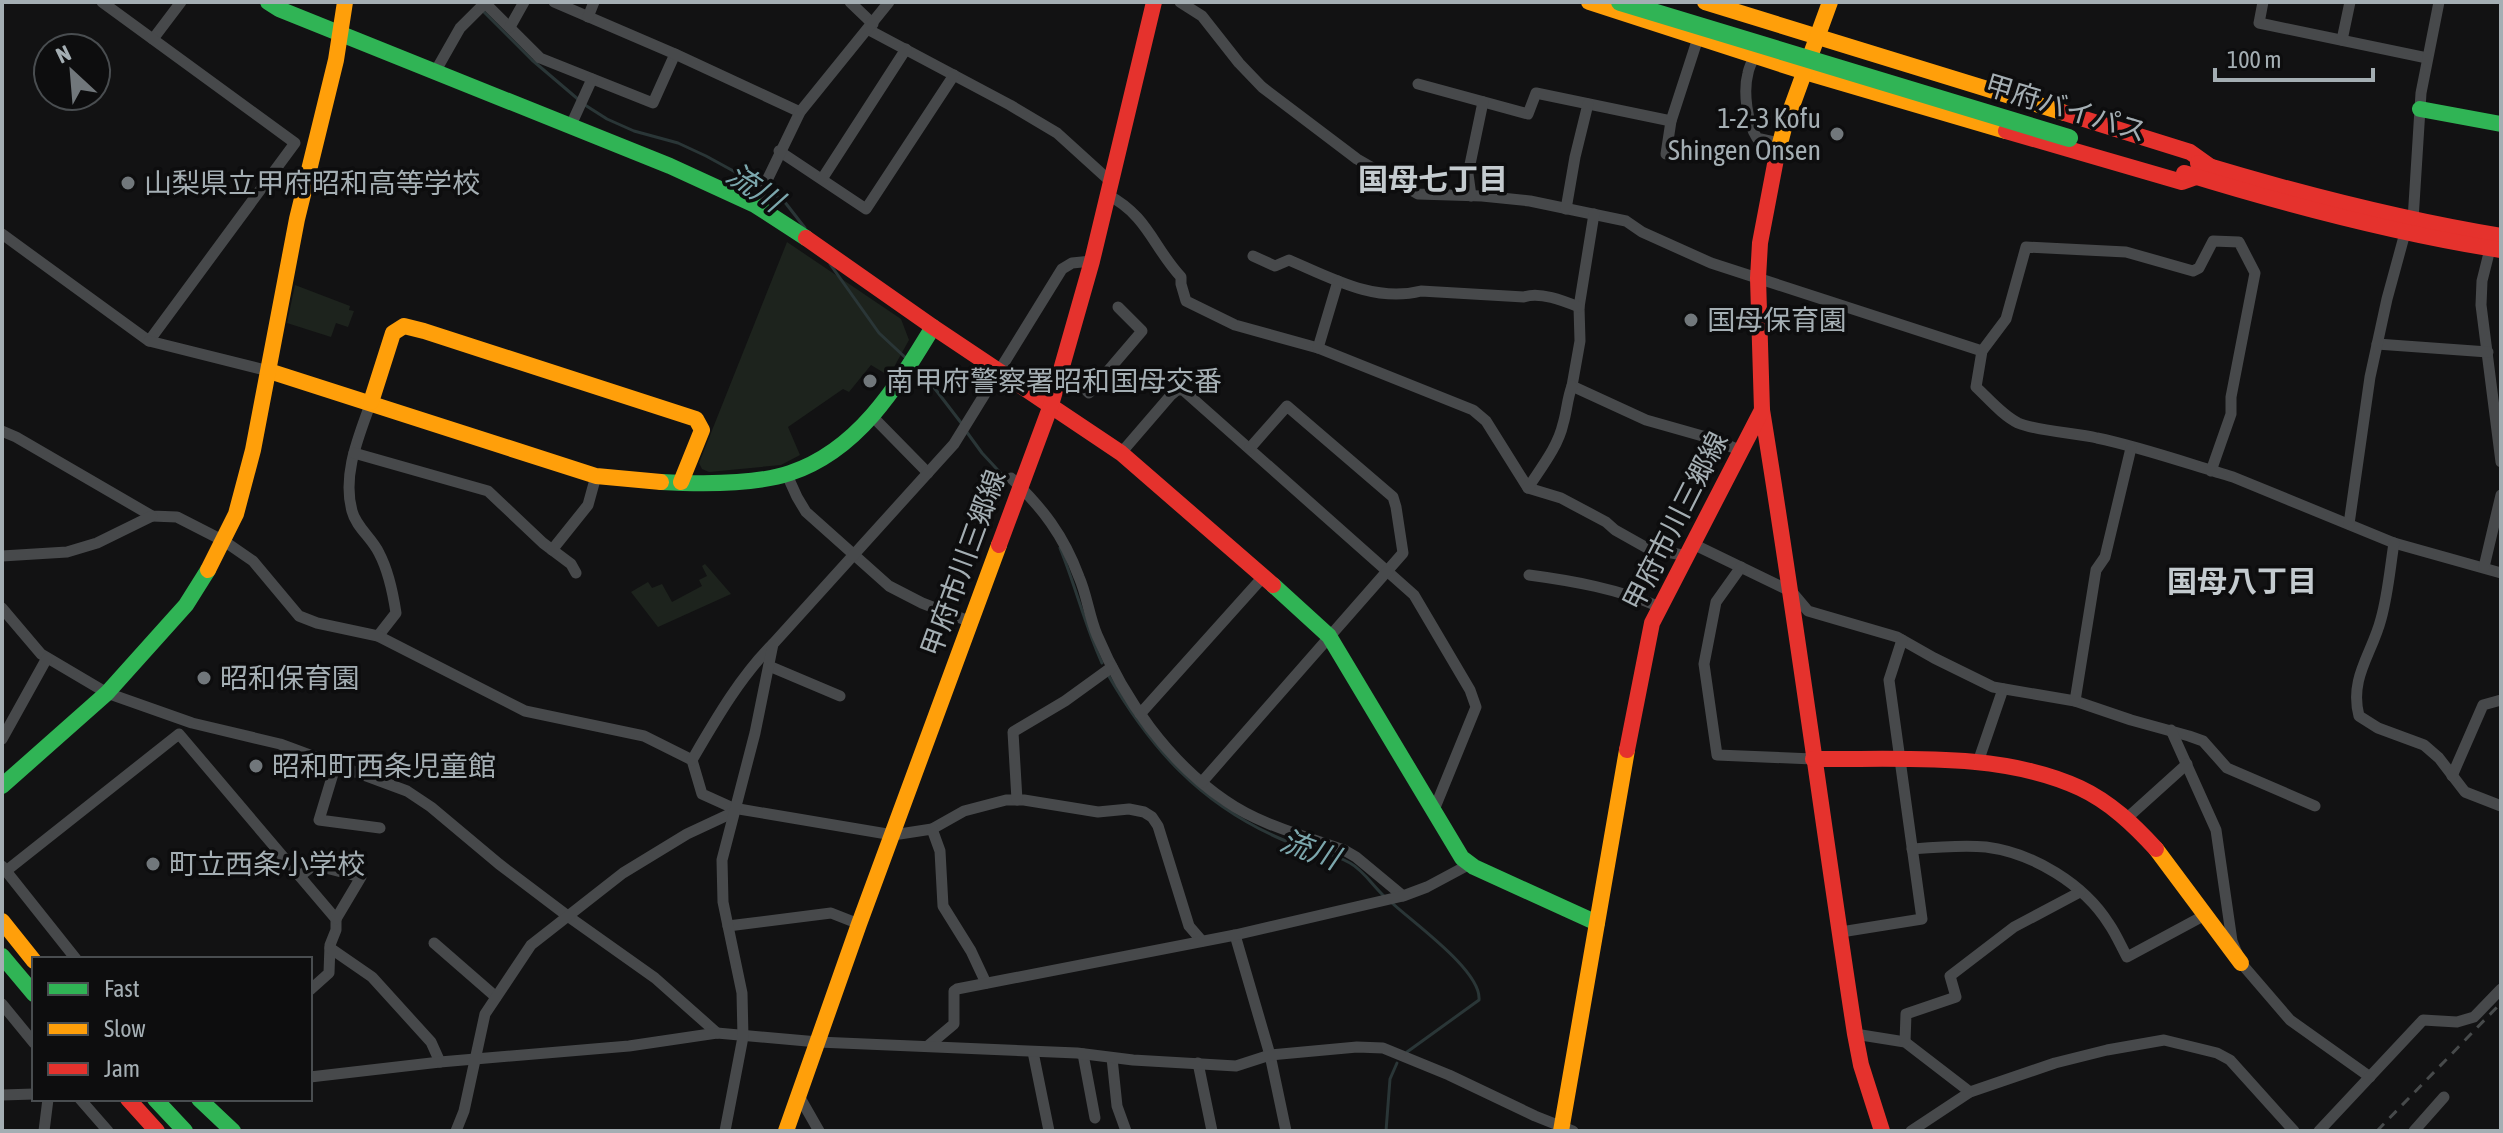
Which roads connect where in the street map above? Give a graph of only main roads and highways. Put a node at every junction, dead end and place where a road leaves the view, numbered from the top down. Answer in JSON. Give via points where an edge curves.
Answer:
{"nodes":[{"id":1,"x":268,"y":2,"type":"edge"},
{"id":2,"x":345,"y":2,"type":"edge"},
{"id":3,"x":1589,"y":2,"type":"edge"},
{"id":4,"x":1620,"y":2,"type":"edge"},
{"id":5,"x":1666,"y":2,"type":"edge"},
{"id":6,"x":1705,"y":2,"type":"edge"},
{"id":7,"x":1830,"y":2,"type":"edge"},
{"id":8,"x":1151,"y":3,"type":"edge"},
{"id":9,"x":341,"y":33,"type":"junction"},
{"id":10,"x":1819,"y":36,"type":"junction"},
{"id":11,"x":1805,"y":72,"type":"junction"},
{"id":12,"x":2420,"y":109,"type":"road end"},
{"id":13,"x":2501,"y":124,"type":"edge"},
{"id":14,"x":2071,"y":132,"type":"junction"},
{"id":15,"x":2204,"y":172,"type":"junction"},
{"id":16,"x":2497,"y":245,"type":"edge"},
{"id":17,"x":933,"y":327,"type":"junction"},
{"id":18,"x":269,"y":371,"type":"junction"},
{"id":19,"x":371,"y":402,"type":"junction"},
{"id":20,"x":1051,"y":405,"type":"junction"},
{"id":21,"x":1762,"y":410,"type":"junction"},
{"id":22,"x":681,"y":482,"type":"junction"},
{"id":23,"x":1813,"y":759,"type":"junction"},
{"id":24,"x":2,"y":786,"type":"edge"},
{"id":25,"x":2,"y":921,"type":"edge"},
{"id":26,"x":1597,"y":923,"type":"junction"},
{"id":27,"x":2,"y":956,"type":"edge"},
{"id":28,"x":32,"y":958,"type":"edge"},
{"id":29,"x":2241,"y":963,"type":"road end"},
{"id":30,"x":32,"y":992,"type":"edge"},
{"id":31,"x":130,"y":1101,"type":"edge"},
{"id":32,"x":157,"y":1101,"type":"edge"},
{"id":33,"x":201,"y":1101,"type":"edge"},
{"id":34,"x":1565,"y":1130,"type":"edge"},
{"id":35,"x":157,"y":1131,"type":"edge"},
{"id":36,"x":185,"y":1131,"type":"edge"},
{"id":37,"x":233,"y":1131,"type":"edge"},
{"id":38,"x":786,"y":1131,"type":"edge"},
{"id":39,"x":1882,"y":1131,"type":"edge"}],
"edges":[{"from":1,"to":9,"type":"main road"},
{"from":2,"to":9,"type":"main road"},
{"from":3,"to":11,"type":"main road"},
{"from":4,"to":14,"type":"main road","name":"甲府バイパス","bridge":true},
{"from":5,"to":14,"type":"main road","name":"甲府バイパス"},
{"from":6,"to":10,"type":"main road"},
{"from":7,"to":10,"type":"main road","name":"甲府市川三郷線"},
{"from":8,"to":20,"type":"main road","name":"甲府市川三郷線","via":[[1092,261]]},
{"from":9,"to":17,"type":"main road","via":[[755,205]]},
{"from":9,"to":18,"type":"main road","via":[[297,219]]},
{"from":10,"to":11,"type":"main road","name":"甲府市川三郷線"},
{"from":10,"to":15,"type":"main road","via":[[2190,152]]},
{"from":11,"to":15,"type":"main road","via":[[2182,182]]},
{"from":11,"to":21,"type":"main road","name":"甲府市川三郷線","via":[[1779,143],[1760,243]]},
{"from":12,"to":13,"type":"main road"},
{"from":14,"to":15,"type":"main road","name":"甲府バイパス"},
{"from":15,"to":16,"type":"main road","name":"甲府バイパス"},
{"from":17,"to":20,"type":"main road"},
{"from":17,"to":22,"type":"main road","via":[[873,417],[839,446],[787,475]]},
{"from":18,"to":19,"type":"main road"},
{"from":18,"to":24,"type":"main road","via":[[236,514],[186,605],[107,693]]},
{"from":19,"to":22,"type":"main road","via":[[596,476]]},
{"from":19,"to":22,"type":"main road","via":[[393,333],[404,326],[696,419],[702,430]]},
{"from":20,"to":26,"type":"main road","via":[[1121,453],[1329,636],[1462,858]]},
{"from":20,"to":38,"type":"main road","name":"甲府市川三郷線","via":[[1015,482],[971,622]]},
{"from":21,"to":23,"type":"main road"},
{"from":21,"to":26,"type":"main road","name":"甲府市川三郷線","via":[[1652,623]]},
{"from":23,"to":29,"type":"main road","via":[[1978,762],[2025,769],[2082,789],[2126,819],[2160,853]]},
{"from":23,"to":39,"type":"main road","via":[[1855,1034]]},
{"from":25,"to":28,"type":"main road"},
{"from":26,"to":34,"type":"main road","name":"甲府市川三郷線"},
{"from":27,"to":30,"type":"main road"},
{"from":31,"to":35,"type":"main road"},
{"from":32,"to":36,"type":"main road"},
{"from":33,"to":37,"type":"main road"}]}
